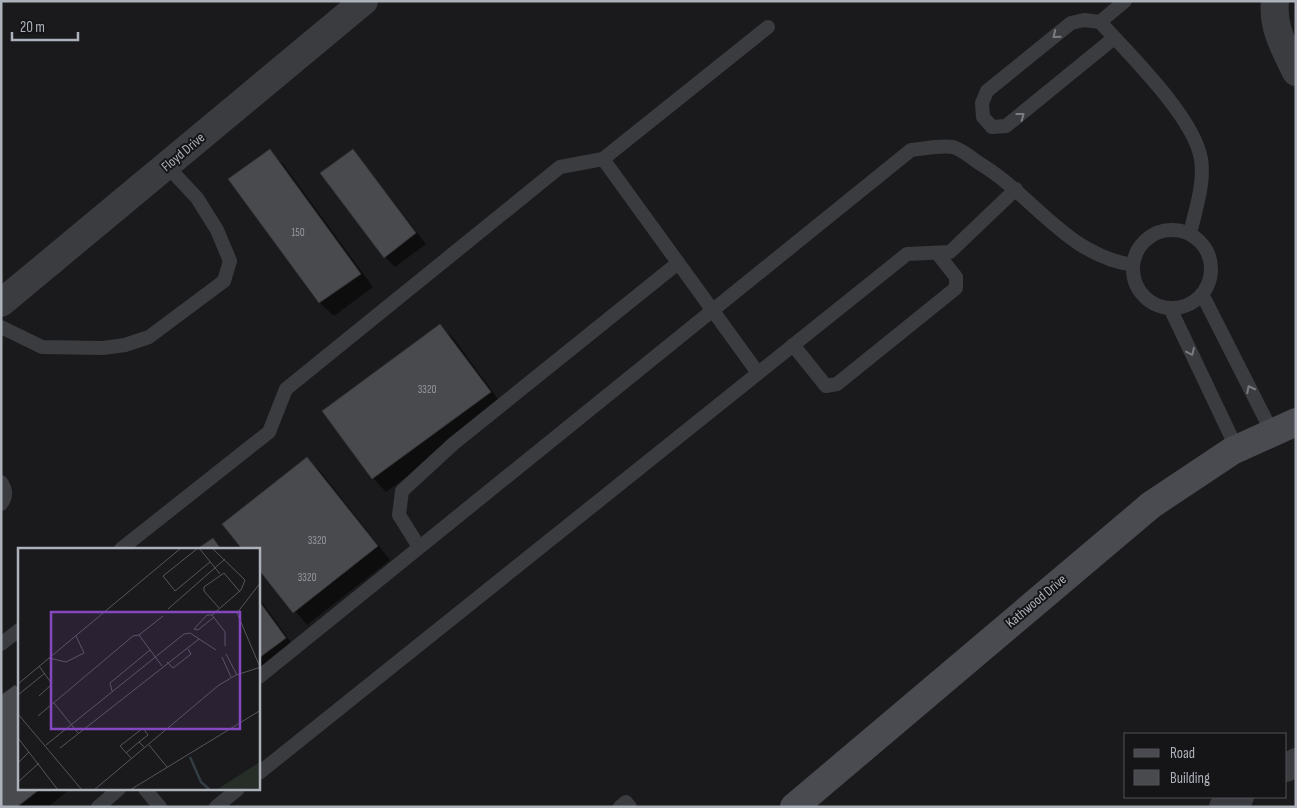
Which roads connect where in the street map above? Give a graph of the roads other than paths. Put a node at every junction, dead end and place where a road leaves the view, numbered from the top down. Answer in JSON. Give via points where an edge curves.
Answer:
{"nodes":[{"id":1,"x":364,"y":1,"type":"edge"},
{"id":2,"x":1125,"y":1,"type":"edge"},
{"id":3,"x":1275,"y":1,"type":"edge"},
{"id":4,"x":1100,"y":22,"type":"junction"},
{"id":5,"x":768,"y":27,"type":"dead end"},
{"id":6,"x":1114,"y":38,"type":"junction"},
{"id":7,"x":1296,"y":72,"type":"edge"},
{"id":8,"x":603,"y":159,"type":"junction"},
{"id":9,"x":167,"y":166,"type":"junction"},
{"id":10,"x":1016,"y":189,"type":"junction"},
{"id":11,"x":1190,"y":234,"type":"junction"},
{"id":12,"x":937,"y":253,"type":"junction"},
{"id":13,"x":678,"y":263,"type":"junction"},
{"id":14,"x":1133,"y":265,"type":"junction"},
{"id":15,"x":1202,"y":294,"type":"junction"},
{"id":16,"x":1,"y":303,"type":"edge"},
{"id":17,"x":1170,"y":308,"type":"junction"},
{"id":18,"x":713,"y":310,"type":"junction"},
{"id":19,"x":1,"y":327,"type":"edge"},
{"id":20,"x":792,"y":345,"type":"junction"},
{"id":21,"x":758,"y":373,"type":"junction"},
{"id":22,"x":1284,"y":427,"type":"edge"},
{"id":23,"x":1237,"y":449,"type":"junction"},
{"id":24,"x":1,"y":482,"type":"edge"},
{"id":25,"x":1,"y":504,"type":"edge"},
{"id":26,"x":419,"y":547,"type":"junction"},
{"id":27,"x":122,"y":548,"type":"edge"},
{"id":28,"x":18,"y":631,"type":"edge"},
{"id":29,"x":1,"y":644,"type":"edge"},
{"id":30,"x":260,"y":676,"type":"edge"},
{"id":31,"x":260,"y":772,"type":"edge"},
{"id":32,"x":118,"y":790,"type":"edge"},
{"id":33,"x":146,"y":790,"type":"edge"},
{"id":34,"x":237,"y":790,"type":"edge"},
{"id":35,"x":1238,"y":798,"type":"edge"},
{"id":36,"x":98,"y":807,"type":"edge"},
{"id":37,"x":160,"y":807,"type":"edge"},
{"id":38,"x":216,"y":807,"type":"edge"},
{"id":39,"x":620,"y":807,"type":"edge"},
{"id":40,"x":630,"y":807,"type":"edge"},
{"id":41,"x":794,"y":807,"type":"edge"},
{"id":42,"x":1223,"y":807,"type":"edge"}],
"edges":[{"from":1,"to":9,"type":"street","name":"Floyd Drive"},
{"from":2,"to":4,"type":"lane"},
{"from":3,"to":7,"type":"street","via":[[1274,21],[1278,35]]},
{"from":4,"to":6,"type":"lane"},
{"from":4,"to":6,"type":"lane","one_way":true,"via":[[1084,20],[1071,23],[988,91],[982,103],[982,118],[992,128],[1006,126]]},
{"from":5,"to":8,"type":"lane"},
{"from":6,"to":11,"type":"lane","via":[[1174,106],[1194,137],[1202,159]]},
{"from":8,"to":13,"type":"lane"},
{"from":8,"to":27,"type":"lane","via":[[560,167],[286,389],[269,432]]},
{"from":9,"to":16,"type":"street","name":"Floyd Drive"},
{"from":9,"to":19,"type":"lane","via":[[196,198],[216,230],[230,261],[224,281],[149,338],[125,344],[103,348],[42,347]]},
{"from":10,"to":12,"type":"lane","via":[[950,252]]},
{"from":10,"to":14,"type":"lane","via":[[1036,211],[1089,252],[1112,262]]},
{"from":10,"to":18,"type":"lane","via":[[954,148],[911,150]]},
{"from":11,"to":14,"type":"lane","via":[[1177,230],[1151,236],[1142,244]]},
{"from":11,"to":15,"type":"lane","via":[[1204,247],[1211,264],[1211,277]]},
{"from":12,"to":20,"type":"lane","via":[[907,254]]},
{"from":12,"to":20,"type":"lane","via":[[956,277],[956,288],[836,384],[826,386]]},
{"from":13,"to":18,"type":"lane"},
{"from":13,"to":26,"type":"lane","via":[[453,444],[402,491],[399,515]]},
{"from":14,"to":17,"type":"lane","via":[[1134,282],[1141,294],[1151,303]]},
{"from":15,"to":17,"type":"lane","via":[[1188,306]]},
{"from":22,"to":15,"type":"lane","one_way":true},
{"from":17,"to":23,"type":"lane","one_way":true},
{"from":18,"to":21,"type":"lane"},
{"from":18,"to":26,"type":"lane"},
{"from":20,"to":21,"type":"lane"},
{"from":21,"to":31,"type":"lane"},
{"from":22,"to":23,"type":"street","name":"Kathwood Drive"},
{"from":23,"to":41,"type":"street","name":"Kathwood Drive","via":[[1144,511]]},
{"from":24,"to":25,"type":"lane","via":[[6,498]]},
{"from":26,"to":30,"type":"lane"},
{"from":28,"to":29,"type":"lane"},
{"from":32,"to":36,"type":"lane"},
{"from":33,"to":37,"type":"lane"},
{"from":34,"to":38,"type":"lane"},
{"from":35,"to":42,"type":"street"},
{"from":39,"to":40,"type":"lane","via":[[626,802]]}]}
